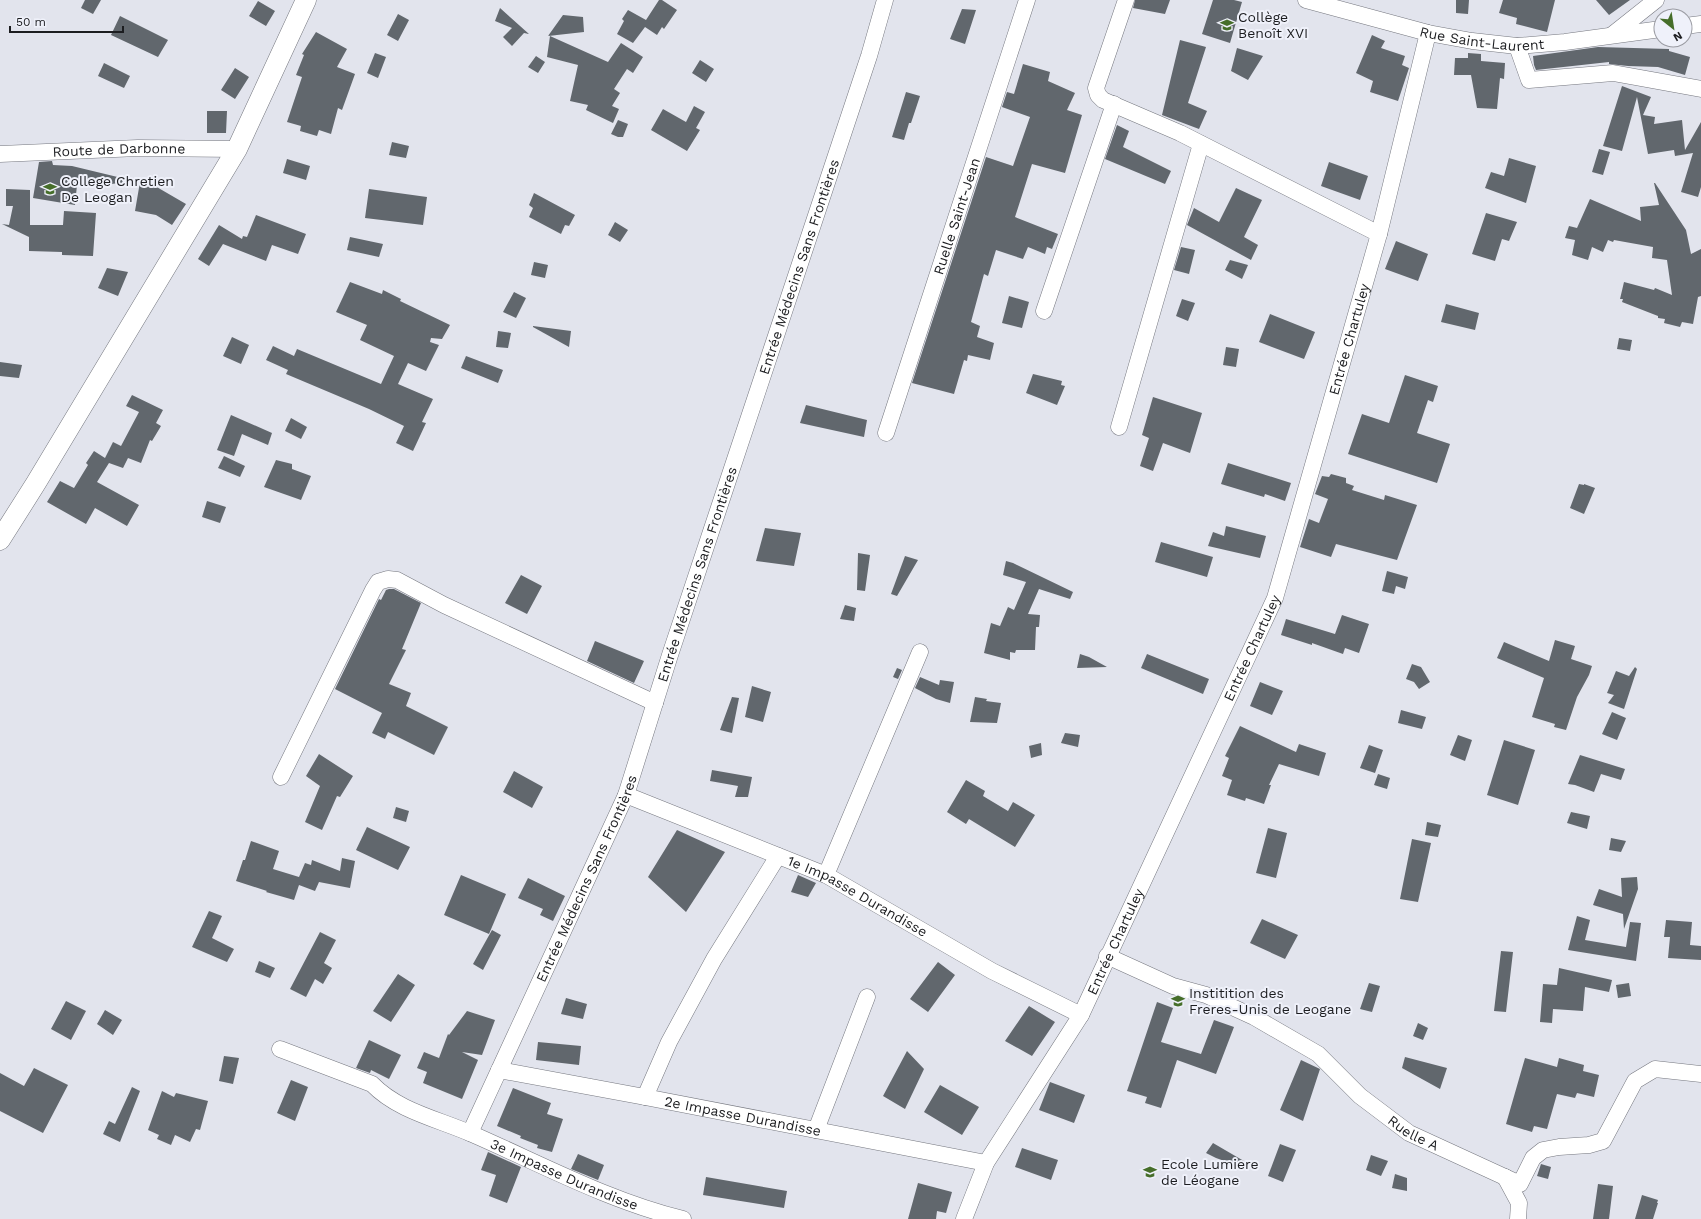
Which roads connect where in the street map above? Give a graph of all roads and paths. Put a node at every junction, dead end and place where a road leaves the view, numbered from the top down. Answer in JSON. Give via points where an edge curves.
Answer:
{"nodes":[{"id":1,"x":306,"y":0,"type":"edge"},
{"id":2,"x":885,"y":0,"type":"edge"},
{"id":3,"x":1027,"y":0,"type":"edge"},
{"id":4,"x":1126,"y":0,"type":"edge"},
{"id":5,"x":1306,"y":0,"type":"edge"},
{"id":6,"x":1656,"y":0,"type":"edge"},
{"id":7,"x":1653,"y":30,"type":"edge"},
{"id":8,"x":1428,"y":33,"type":"junction"},
{"id":9,"x":1612,"y":35,"type":"junction"},
{"id":10,"x":1517,"y":46,"type":"junction"},
{"id":11,"x":1701,"y":89,"type":"edge"},
{"id":12,"x":1114,"y":104,"type":"junction"},
{"id":13,"x":1201,"y":144,"type":"junction"},
{"id":14,"x":237,"y":149,"type":"junction"},
{"id":15,"x":0,"y":154,"type":"edge"},
{"id":16,"x":1379,"y":234,"type":"junction"},
{"id":17,"x":1044,"y":311,"type":"dead end"},
{"id":18,"x":1119,"y":427,"type":"dead end"},
{"id":19,"x":886,"y":433,"type":"dead end"},
{"id":20,"x":0,"y":540,"type":"edge"},
{"id":21,"x":920,"y":652,"type":"dead end"},
{"id":22,"x":655,"y":703,"type":"junction"},
{"id":23,"x":281,"y":777,"type":"dead end"},
{"id":24,"x":626,"y":795,"type":"junction"},
{"id":25,"x":778,"y":856,"type":"junction"},
{"id":26,"x":826,"y":875,"type":"junction"},
{"id":27,"x":1107,"y":956,"type":"junction"},
{"id":28,"x":867,"y":997,"type":"dead end"},
{"id":29,"x":1081,"y":1015,"type":"junction"},
{"id":30,"x":280,"y":1049,"type":"dead end"},
{"id":31,"x":499,"y":1070,"type":"junction"},
{"id":32,"x":1701,"y":1074,"type":"edge"},
{"id":33,"x":645,"y":1097,"type":"junction"},
{"id":34,"x":816,"y":1130,"type":"junction"},
{"id":35,"x":470,"y":1133,"type":"junction"},
{"id":36,"x":986,"y":1163,"type":"junction"},
{"id":37,"x":1505,"y":1176,"type":"junction"},
{"id":38,"x":683,"y":1219,"type":"edge"},
{"id":39,"x":964,"y":1219,"type":"edge"},
{"id":40,"x":1518,"y":1219,"type":"edge"}],
"edges":[{"from":1,"to":14,"type":"main road"},
{"from":2,"to":22,"type":"street","name":"Entrée Médecins Sans Frontières","via":[[869,56]]},
{"from":3,"to":19,"type":"street","name":"Ruelle Saint-Jean"},
{"from":4,"to":12,"type":"street","via":[[1096,88],[1103,100]]},
{"from":5,"to":8,"type":"street","name":"Rue Saint-Laurent"},
{"from":6,"to":9,"type":"street"},
{"from":7,"to":9,"type":"street","name":"Rue Saint-Laurent"},
{"from":8,"to":10,"type":"street","name":"Rue Saint-Laurent"},
{"from":8,"to":16,"type":"street","name":"Entrée Chartuley"},
{"from":9,"to":10,"type":"street","name":"Rue Saint-Laurent"},
{"from":10,"to":11,"type":"street","via":[[1529,80],[1613,73]]},
{"from":12,"to":13,"type":"street"},
{"from":12,"to":17,"type":"street"},
{"from":13,"to":16,"type":"street"},
{"from":13,"to":18,"type":"street"},
{"from":14,"to":15,"type":"street","name":"Route de Darbonne","via":[[138,148]]},
{"from":14,"to":20,"type":"main road"},
{"from":16,"to":27,"type":"street","name":"Entrée Chartuley","via":[[1275,598]]},
{"from":21,"to":26,"type":"street"},
{"from":22,"to":23,"type":"street","via":[[444,605],[397,580],[388,579],[378,582],[373,590]]},
{"from":22,"to":24,"type":"street","name":"Entrée Médecins Sans Frontières"},
{"from":24,"to":25,"type":"street","name":"1e Impasse Durandisse"},
{"from":24,"to":31,"type":"street","name":"Entrée Médecins Sans Frontières"},
{"from":25,"to":26,"type":"street","name":"1e Impasse Durandisse"},
{"from":25,"to":33,"type":"street","via":[[714,959],[669,1042]]},
{"from":26,"to":29,"type":"street","name":"1e Impasse Durandisse","via":[[992,971]]},
{"from":27,"to":29,"type":"street","name":"Entrée Chartuley"},
{"from":27,"to":37,"type":"street","name":"Ruelle A","via":[[1174,986],[1206,996],[1254,1017],[1318,1054],[1360,1096],[1409,1134]]},
{"from":28,"to":34,"type":"street"},
{"from":29,"to":36,"type":"street","name":"Entrée Chartuley"},
{"from":30,"to":35,"type":"street","name":"3e Impasse Durandisse","via":[[372,1084],[395,1103]]},
{"from":31,"to":33,"type":"street","name":"2e Impasse Durandisse"},
{"from":31,"to":35,"type":"street","name":"Entrée Médecins Sans Frontières"},
{"from":32,"to":37,"type":"street","name":"Ruelle A","via":[[1655,1069],[1635,1081],[1603,1141],[1543,1150],[1533,1158],[1520,1184]]},
{"from":33,"to":34,"type":"street","name":"2e Impasse Durandisse"},
{"from":34,"to":36,"type":"street","name":"2e Impasse Durandisse"},
{"from":35,"to":38,"type":"street","name":"3e Impasse Durandisse","via":[[610,1197]]},
{"from":36,"to":39,"type":"street","name":"Entrée Chartuley"},
{"from":37,"to":40,"type":"street","via":[[1519,1203]]}]}
